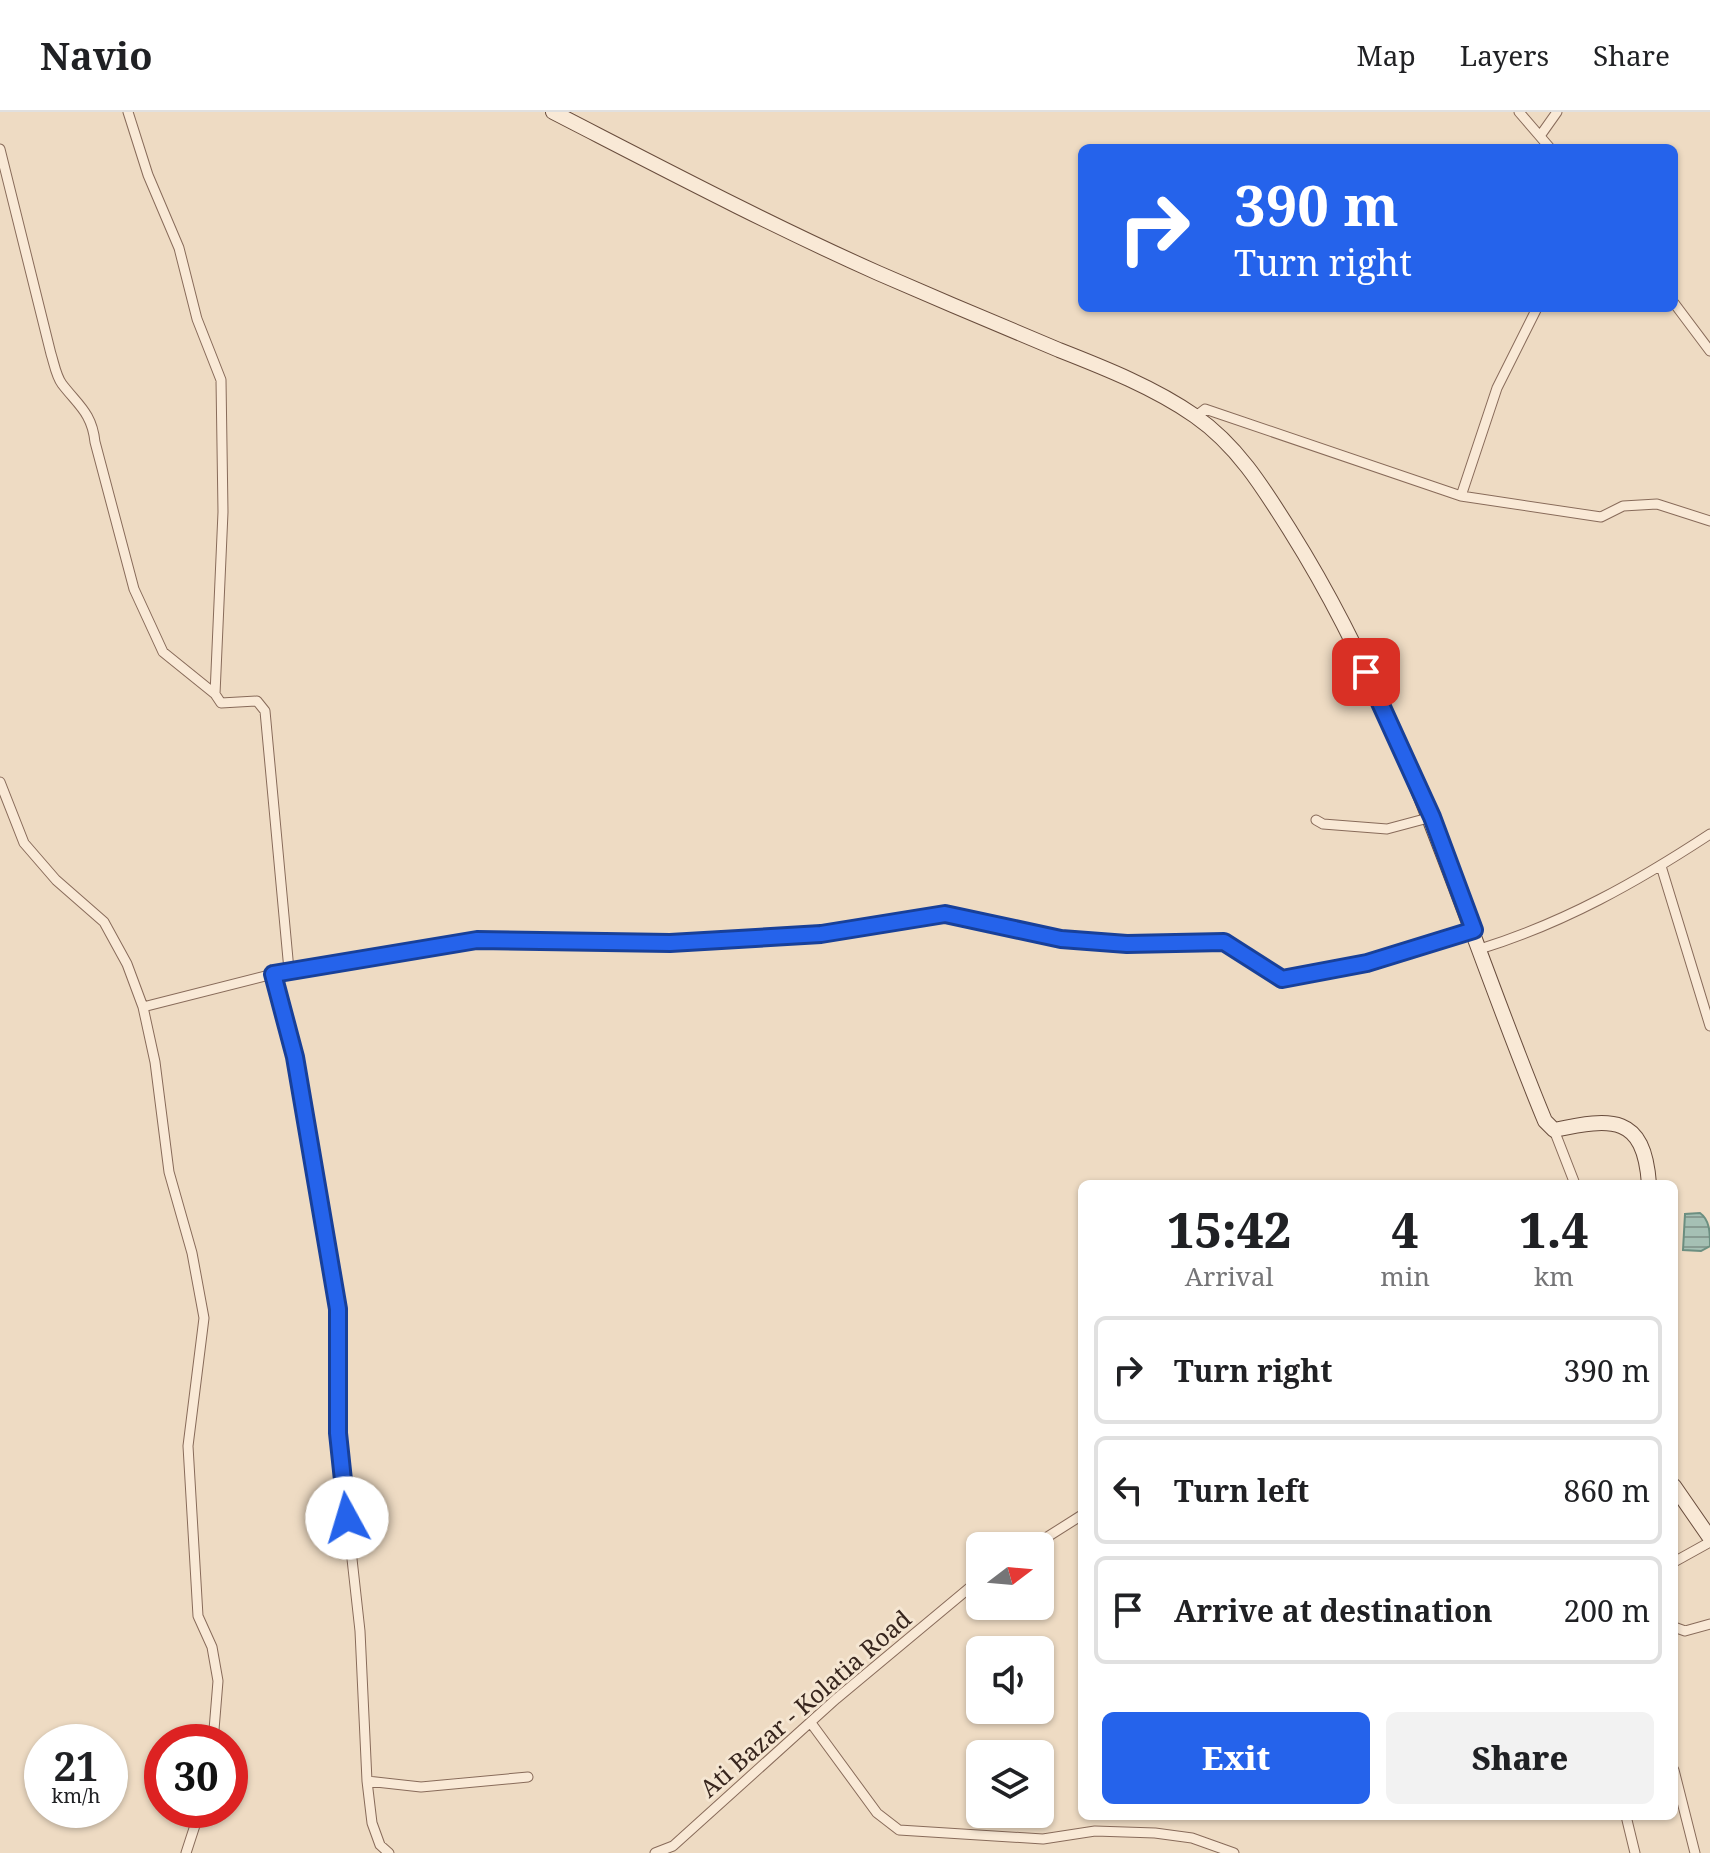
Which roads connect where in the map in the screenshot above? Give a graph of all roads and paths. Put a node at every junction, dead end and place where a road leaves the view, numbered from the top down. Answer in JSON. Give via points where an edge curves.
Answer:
{"nodes":[{"id":1,"x":128,"y":112,"type":"edge"},
{"id":2,"x":553,"y":112,"type":"edge"},
{"id":3,"x":1519,"y":112,"type":"edge"},
{"id":4,"x":1557,"y":112,"type":"edge"},
{"id":5,"x":1540,"y":136,"type":"junction"},
{"id":6,"x":1547,"y":144,"type":"edge"},
{"id":7,"x":0,"y":149,"type":"edge"},
{"id":8,"x":1678,"y":308,"type":"edge"},
{"id":9,"x":1535,"y":312,"type":"edge"},
{"id":10,"x":1710,"y":349,"type":"edge"},
{"id":11,"x":1196,"y":416,"type":"junction"},
{"id":12,"x":1461,"y":496,"type":"junction"},
{"id":13,"x":1710,"y":521,"type":"edge"},
{"id":14,"x":215,"y":694,"type":"junction"},
{"id":15,"x":0,"y":782,"type":"edge"},
{"id":16,"x":1432,"y":817,"type":"junction"},
{"id":17,"x":1316,"y":820,"type":"dead end"},
{"id":18,"x":1710,"y":834,"type":"edge"},
{"id":19,"x":1661,"y":866,"type":"junction"},
{"id":20,"x":1474,"y":930,"type":"junction"},
{"id":21,"x":1480,"y":949,"type":"junction"},
{"id":22,"x":289,"y":970,"type":"junction"},
{"id":23,"x":273,"y":974,"type":"junction"},
{"id":24,"x":143,"y":1007,"type":"junction"},
{"id":25,"x":1710,"y":1026,"type":"edge"},
{"id":26,"x":1554,"y":1130,"type":"junction"},
{"id":27,"x":1573,"y":1180,"type":"edge"},
{"id":28,"x":1648,"y":1180,"type":"edge"},
{"id":29,"x":1678,"y":1492,"type":"edge"},
{"id":30,"x":1078,"y":1518,"type":"edge"},
{"id":31,"x":1054,"y":1533,"type":"edge"},
{"id":32,"x":1710,"y":1540,"type":"edge"},
{"id":33,"x":1678,"y":1560,"type":"edge"},
{"id":34,"x":966,"y":1591,"type":"edge"},
{"id":35,"x":1710,"y":1624,"type":"edge"},
{"id":36,"x":1678,"y":1628,"type":"edge"},
{"id":37,"x":811,"y":1723,"type":"junction"},
{"id":38,"x":214,"y":1724,"type":"edge"},
{"id":39,"x":528,"y":1777,"type":"dead end"},
{"id":40,"x":367,"y":1781,"type":"junction"},
{"id":41,"x":1678,"y":1786,"type":"edge"},
{"id":42,"x":1627,"y":1820,"type":"edge"},
{"id":43,"x":194,"y":1828,"type":"edge"},
{"id":44,"x":186,"y":1853,"type":"edge"},
{"id":45,"x":389,"y":1853,"type":"edge"},
{"id":46,"x":655,"y":1853,"type":"edge"},
{"id":47,"x":1234,"y":1853,"type":"edge"},
{"id":48,"x":1635,"y":1853,"type":"edge"},
{"id":49,"x":1695,"y":1853,"type":"edge"}],
"edges":[{"from":1,"to":14,"type":"street","via":[[221,380],[223,512]]},
{"from":2,"to":11,"type":"main road","via":[[862,265],[1091,362]]},
{"from":3,"to":5,"type":"street"},
{"from":4,"to":5,"type":"street"},
{"from":5,"to":6,"type":"street"},
{"from":7,"to":14,"type":"street","via":[[51,354],[60,382],[93,422],[134,589],[163,652]]},
{"from":8,"to":10,"type":"street"},
{"from":9,"to":12,"type":"street","via":[[1497,388]]},
{"from":11,"to":12,"type":"street","via":[[1205,409]]},
{"from":11,"to":16,"type":"main road","via":[[1252,469],[1317,573]]},
{"from":12,"to":13,"type":"street","via":[[1601,517],[1623,506],[1657,504]]},
{"from":14,"to":22,"type":"street","via":[[221,703],[257,701],[265,711]]},
{"from":15,"to":24,"type":"street","via":[[24,843],[104,922]]},
{"from":16,"to":17,"type":"street","via":[[1387,829]]},
{"from":16,"to":20,"type":"main road"},
{"from":18,"to":19,"type":"street"},
{"from":19,"to":21,"type":"street","via":[[1598,904]]},
{"from":19,"to":25,"type":"street"},
{"from":20,"to":21,"type":"main road"},
{"from":20,"to":22,"type":"street","via":[[1367,963],[1282,979],[1224,942],[1061,939],[945,914],[821,934],[670,943],[477,940]]},
{"from":21,"to":26,"type":"main road","via":[[1509,1035],[1545,1121]]},
{"from":22,"to":23,"type":"street"},
{"from":23,"to":24,"type":"street"},
{"from":23,"to":40,"type":"street","via":[[295,1057],[338,1309],[338,1433],[360,1631]]},
{"from":24,"to":38,"type":"street","via":[[169,1172],[204,1318],[188,1446],[196,1606],[218,1681]]},
{"from":26,"to":27,"type":"street"},
{"from":26,"to":28,"type":"main road","via":[[1599,1121],[1620,1123],[1641,1144]]},
{"from":29,"to":32,"type":"main road"},
{"from":30,"to":31,"type":"street"},
{"from":32,"to":33,"type":"street"},
{"from":34,"to":37,"type":"street","name":"Ati Bazar - Kolatia Road"},
{"from":35,"to":36,"type":"street"},
{"from":37,"to":46,"type":"street","name":"Ati Bazar - Kolatia Road","via":[[673,1846]]},
{"from":37,"to":47,"type":"street","via":[[877,1813],[899,1830],[1043,1839],[1095,1831],[1155,1833],[1192,1838]]},
{"from":39,"to":40,"type":"street","via":[[421,1787]]},
{"from":40,"to":45,"type":"street","via":[[372,1823]]},
{"from":41,"to":49,"type":"street"},
{"from":42,"to":48,"type":"street"},
{"from":43,"to":44,"type":"street"}]}
